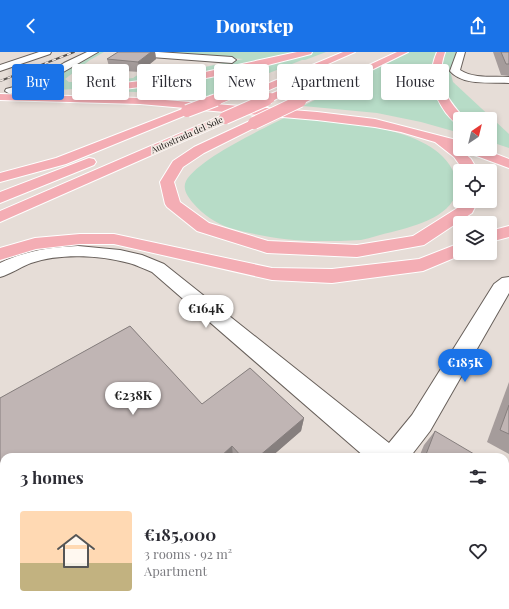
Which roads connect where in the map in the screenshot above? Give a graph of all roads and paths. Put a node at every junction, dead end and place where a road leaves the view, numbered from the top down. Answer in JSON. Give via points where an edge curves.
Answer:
{"nodes":[{"id":1,"x":26,"y":52,"type":"edge"},
{"id":2,"x":47,"y":52,"type":"edge"},
{"id":3,"x":94,"y":52,"type":"edge"},
{"id":4,"x":124,"y":52,"type":"edge"},
{"id":5,"x":308,"y":52,"type":"edge"},
{"id":6,"x":337,"y":52,"type":"edge"},
{"id":7,"x":351,"y":52,"type":"edge"},
{"id":8,"x":404,"y":52,"type":"edge"},
{"id":9,"x":441,"y":52,"type":"edge"},
{"id":10,"x":460,"y":52,"type":"edge"},
{"id":11,"x":360,"y":58,"type":"dead end"},
{"id":12,"x":232,"y":60,"type":"dead end"},
{"id":13,"x":2,"y":64,"type":"edge"},
{"id":14,"x":64,"y":68,"type":"edge"},
{"id":15,"x":483,"y":78,"type":"junction"},
{"id":16,"x":509,"y":80,"type":"edge"},
{"id":17,"x":506,"y":89,"type":"edge"},
{"id":18,"x":64,"y":92,"type":"edge"},
{"id":19,"x":3,"y":93,"type":"edge"},
{"id":20,"x":64,"y":94,"type":"edge"},
{"id":21,"x":72,"y":97,"type":"edge"},
{"id":22,"x":79,"y":100,"type":"edge"},
{"id":23,"x":119,"y":100,"type":"edge"},
{"id":24,"x":7,"y":108,"type":"dead end"},
{"id":25,"x":453,"y":114,"type":"edge"},
{"id":26,"x":426,"y":135,"type":"junction"},
{"id":27,"x":453,"y":136,"type":"edge"},
{"id":28,"x":453,"y":143,"type":"edge"},
{"id":29,"x":497,"y":151,"type":"edge"},
{"id":30,"x":509,"y":155,"type":"edge"},
{"id":31,"x":489,"y":156,"type":"edge"},
{"id":32,"x":469,"y":164,"type":"edge"},
{"id":33,"x":509,"y":164,"type":"edge"},
{"id":34,"x":118,"y":165,"type":"junction"},
{"id":35,"x":0,"y":178,"type":"edge"},
{"id":36,"x":0,"y":198,"type":"edge"},
{"id":37,"x":467,"y":208,"type":"edge"},
{"id":38,"x":0,"y":217,"type":"edge"},
{"id":39,"x":0,"y":223,"type":"edge"},
{"id":40,"x":509,"y":231,"type":"edge"},
{"id":41,"x":497,"y":235,"type":"edge"},
{"id":42,"x":453,"y":252,"type":"edge"},
{"id":43,"x":0,"y":254,"type":"edge"},
{"id":44,"x":0,"y":271,"type":"edge"},
{"id":45,"x":509,"y":283,"type":"edge"},
{"id":46,"x":380,"y":453,"type":"edge"},
{"id":47,"x":397,"y":453,"type":"edge"}],
"edges":[{"from":1,"to":13,"type":"street"},
{"from":2,"to":13,"type":"street"},
{"from":3,"to":14,"type":"street"},
{"from":4,"to":12,"type":"street"},
{"from":5,"to":18,"type":"highway","via":[[196,77]]},
{"from":6,"to":35,"type":"highway","bridge":true,"via":[[61,161]]},
{"from":7,"to":36,"type":"highway","name":"Autostrada del Sole"},
{"from":8,"to":37,"type":"highway","bridge":true,"via":[[254,123],[183,160],[167,182],[173,204],[203,227],[267,247],[357,251],[418,241]]},
{"from":9,"to":25,"type":"highway","via":[[434,74],[435,82]]},
{"from":10,"to":15,"type":"street","via":[[455,71],[459,75]]},
{"from":11,"to":34,"type":"highway","name":"Autostrada del Sole","bridge":true},
{"from":15,"to":16,"type":"street"},
{"from":15,"to":17,"type":"street"},
{"from":19,"to":21,"type":"highway"},
{"from":20,"to":27,"type":"highway","via":[[180,98],[338,113],[400,122]]},
{"from":22,"to":24,"type":"highway"},
{"from":23,"to":26,"type":"highway","via":[[181,103],[317,116],[375,123]]},
{"from":26,"to":28,"type":"highway"},
{"from":26,"to":32,"type":"highway","via":[[449,146]]},
{"from":29,"to":30,"type":"highway"},
{"from":31,"to":33,"type":"highway"},
{"from":34,"to":38,"type":"highway","name":"Autostrada del Sole"},
{"from":34,"to":39,"type":"highway"},
{"from":40,"to":41,"type":"highway"},
{"from":42,"to":43,"type":"highway","via":[[423,265],[332,276],[272,274],[114,239],[80,239],[35,244]]},
{"from":44,"to":46,"type":"street","via":[[25,259],[75,252],[133,258],[158,268]]},
{"from":45,"to":47,"type":"street","via":[[501,289],[421,423]]}]}
